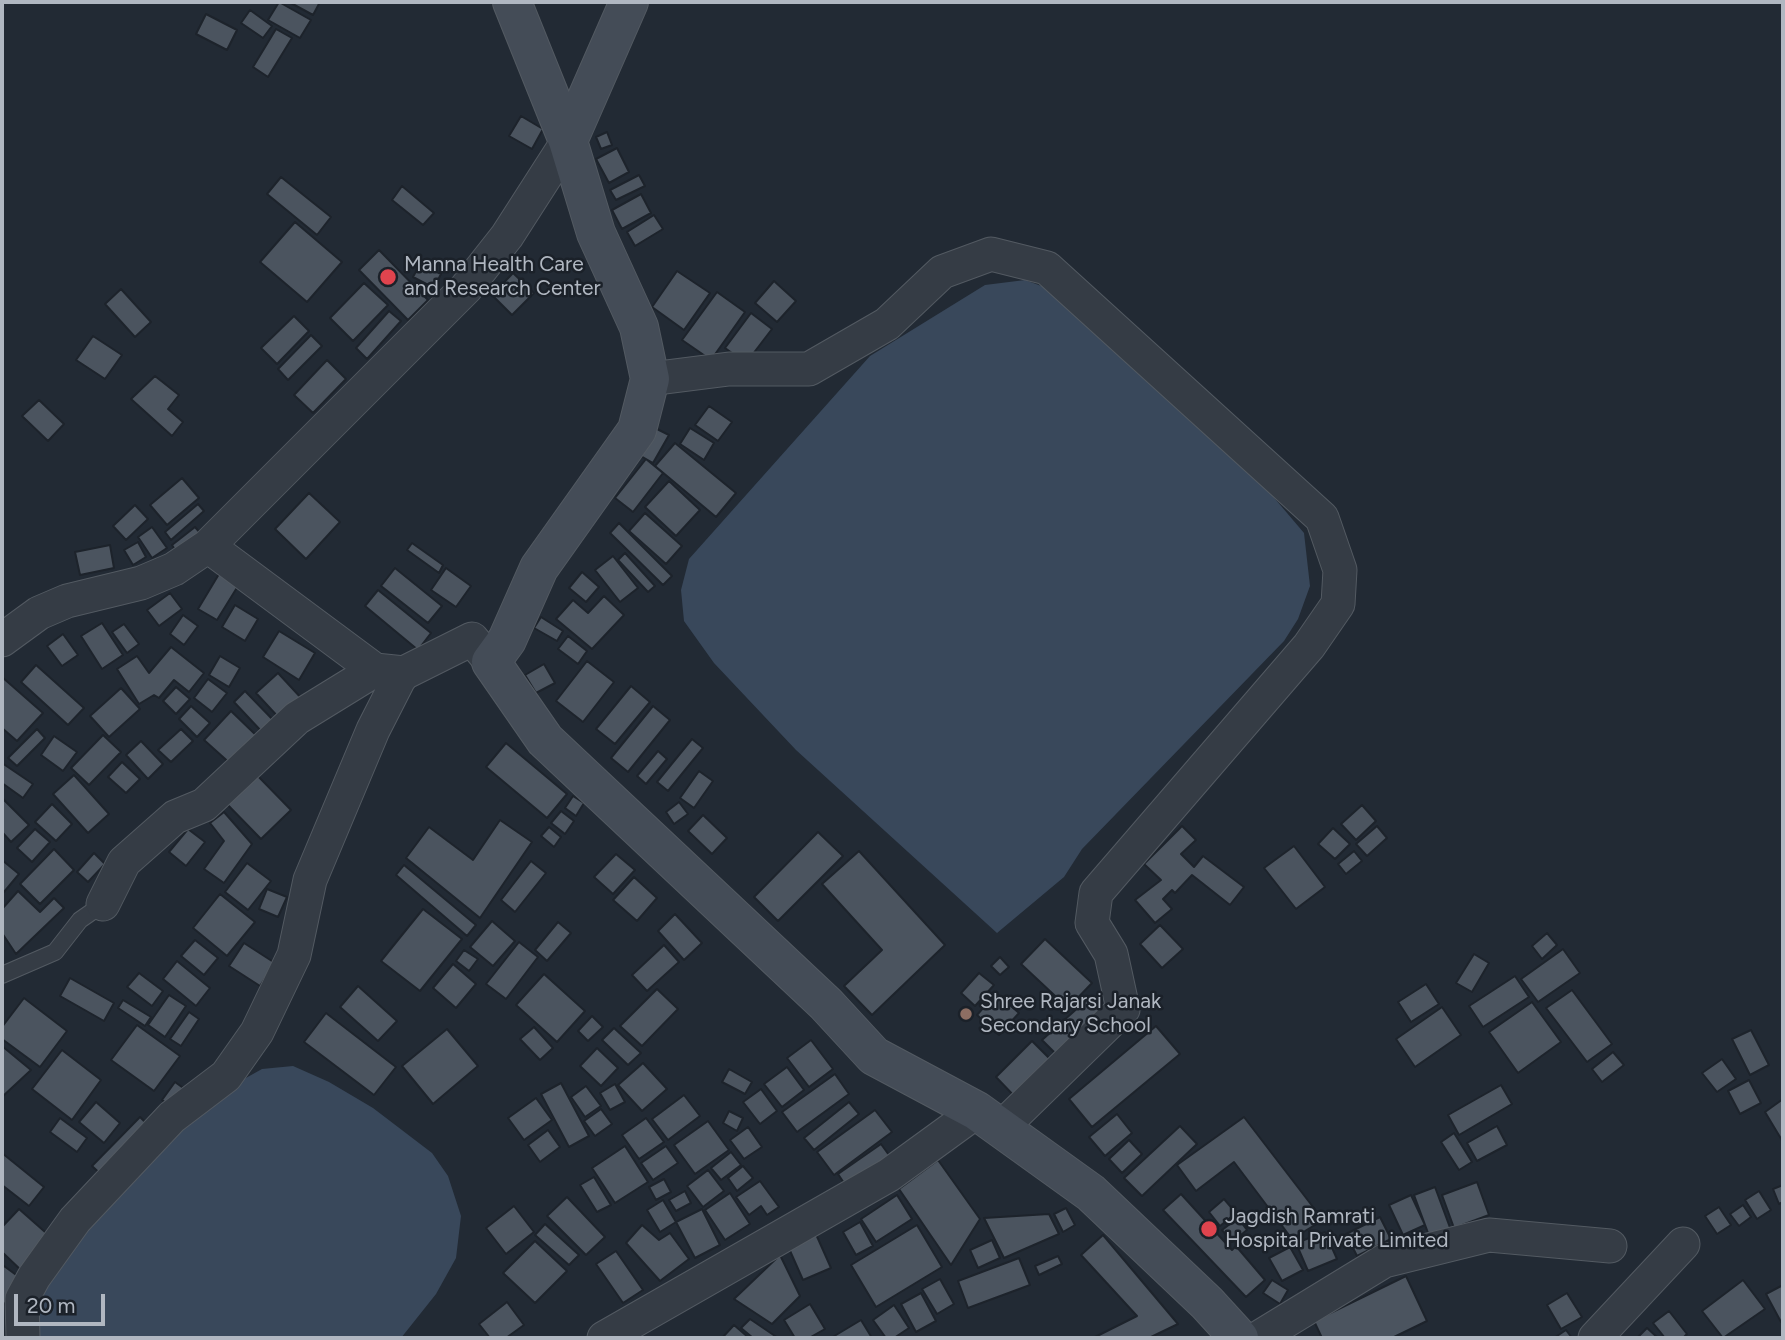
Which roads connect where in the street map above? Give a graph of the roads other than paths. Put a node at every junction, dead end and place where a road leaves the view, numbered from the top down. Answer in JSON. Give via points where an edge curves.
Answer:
{"nodes":[{"id":1,"x":512,"y":2,"type":"edge"},
{"id":2,"x":629,"y":2,"type":"edge"},
{"id":3,"x":568,"y":141,"type":"junction"},
{"id":4,"x":650,"y":379,"type":"junction"},
{"id":5,"x":208,"y":546,"type":"junction"},
{"id":6,"x":2,"y":640,"type":"edge"},
{"id":7,"x":491,"y":662,"type":"junction"},
{"id":8,"x":389,"y":672,"type":"junction"},
{"id":9,"x":103,"y":904,"type":"joint"},
{"id":10,"x":2,"y":975,"type":"edge"},
{"id":11,"x":990,"y":1119,"type":"junction"},
{"id":12,"x":1683,"y":1244,"type":"dead end"},
{"id":13,"x":1610,"y":1246,"type":"dead end"},
{"id":14,"x":1236,"y":1336,"type":"edge"},
{"id":15,"x":23,"y":1338,"type":"edge"},
{"id":16,"x":604,"y":1338,"type":"edge"},
{"id":17,"x":1595,"y":1338,"type":"edge"}],
"edges":[{"from":1,"to":3,"type":"main road"},
{"from":2,"to":3,"type":"main road"},
{"from":3,"to":4,"type":"main road","via":[[596,233],[639,327]]},
{"from":3,"to":5,"type":"street","via":[[507,236],[466,288]]},
{"from":4,"to":7,"type":"main road","via":[[637,430],[539,568],[507,640]]},
{"from":4,"to":11,"type":"street","via":[[729,369],[808,369],[887,324],[942,272],[991,254],[1047,268],[1322,518],[1340,570],[1338,604],[1309,646],[1096,893],[1092,923],[1111,954],[1123,1009]]},
{"from":5,"to":6,"type":"street","via":[[174,569],[141,583],[67,601],[39,613]]},
{"from":5,"to":8,"type":"street"},
{"from":7,"to":8,"type":"street","via":[[472,639]]},
{"from":7,"to":11,"type":"main road","via":[[545,740],[825,1004],[874,1056]]},
{"from":8,"to":9,"type":"street","via":[[297,718],[204,805],[175,817],[124,862]]},
{"from":8,"to":15,"type":"street","via":[[373,730],[310,880],[294,955],[257,1032],[226,1076],[172,1117],[75,1220],[22,1299]]},
{"from":9,"to":10,"type":"lane","via":[[80,920],[55,952]]},
{"from":11,"to":14,"type":"main road","via":[[1091,1193]]},
{"from":11,"to":16,"type":"street"},
{"from":12,"to":17,"type":"street"},
{"from":13,"to":14,"type":"street","via":[[1489,1235],[1384,1261]]}]}
